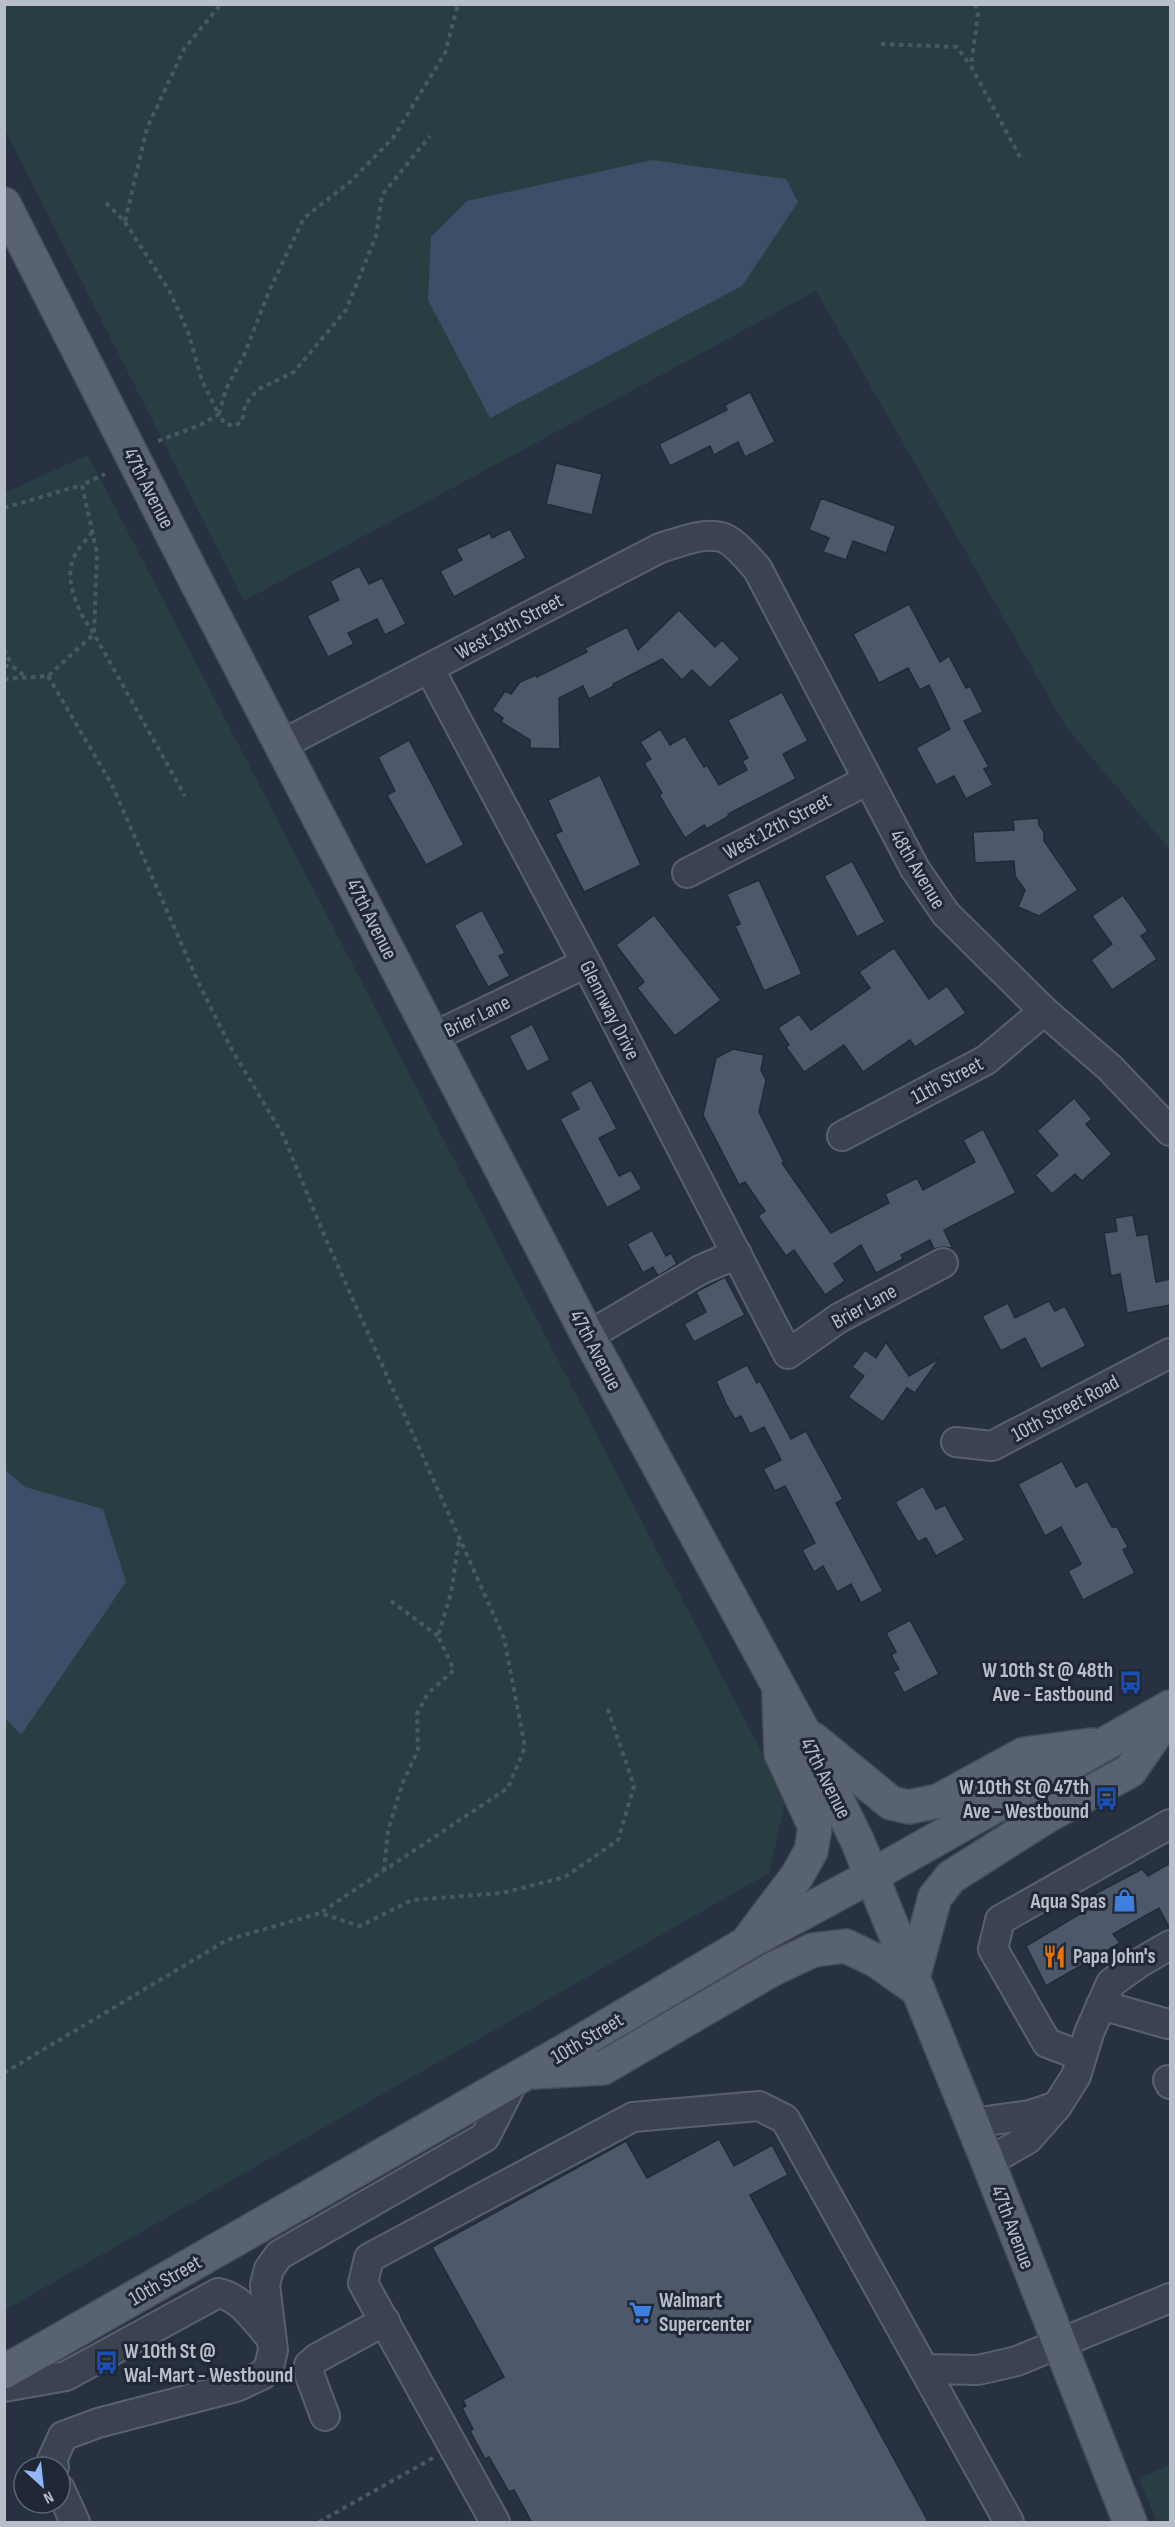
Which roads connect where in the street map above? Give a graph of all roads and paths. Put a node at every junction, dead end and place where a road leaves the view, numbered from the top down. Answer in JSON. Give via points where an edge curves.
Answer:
{"nodes":[{"id":1,"x":221,"y":4,"type":"edge"},
{"id":2,"x":458,"y":4,"type":"edge"},
{"id":3,"x":975,"y":4,"type":"edge"},
{"id":4,"x":881,"y":44,"type":"dead end"},
{"id":5,"x":971,"y":66,"type":"junction"},
{"id":6,"x":430,"y":136,"type":"dead end"},
{"id":7,"x":1020,"y":157,"type":"dead end"},
{"id":8,"x":106,"y":203,"type":"dead end"},
{"id":9,"x":4,"y":204,"type":"edge"},
{"id":10,"x":125,"y":222,"type":"junction"},
{"id":11,"x":219,"y":414,"type":"junction"},
{"id":12,"x":158,"y":441,"type":"dead end"},
{"id":13,"x":105,"y":474,"type":"dead end"},
{"id":14,"x":82,"y":485,"type":"junction"},
{"id":15,"x":4,"y":508,"type":"edge"},
{"id":16,"x":92,"y":532,"type":"junction"},
{"id":17,"x":740,"y":550,"type":"joint"},
{"id":18,"x":93,"y":634,"type":"junction"},
{"id":19,"x":4,"y":649,"type":"edge"},
{"id":20,"x":4,"y":666,"type":"edge"},
{"id":21,"x":12,"y":666,"type":"junction"},
{"id":22,"x":429,"y":668,"type":"junction"},
{"id":23,"x":48,"y":676,"type":"junction"},
{"id":24,"x":27,"y":678,"type":"junction"},
{"id":25,"x":4,"y":679,"type":"edge"},
{"id":26,"x":281,"y":745,"type":"junction"},
{"id":27,"x":868,"y":780,"type":"junction"},
{"id":28,"x":185,"y":796,"type":"dead end"},
{"id":29,"x":687,"y":873,"type":"dead end"},
{"id":30,"x":586,"y":963,"type":"junction"},
{"id":31,"x":1044,"y":1011,"type":"junction"},
{"id":32,"x":433,"y":1037,"type":"junction"},
{"id":33,"x":1170,"y":1131,"type":"edge"},
{"id":34,"x":842,"y":1136,"type":"dead end"},
{"id":35,"x":736,"y":1254,"type":"junction"},
{"id":36,"x":943,"y":1263,"type":"dead end"},
{"id":37,"x":588,"y":1335,"type":"junction"},
{"id":38,"x":1170,"y":1353,"type":"edge"},
{"id":39,"x":788,"y":1354,"type":"joint"},
{"id":40,"x":956,"y":1442,"type":"dead end"},
{"id":41,"x":459,"y":1540,"type":"junction"},
{"id":42,"x":392,"y":1601,"type":"dead end"},
{"id":43,"x":438,"y":1636,"type":"junction"},
{"id":44,"x":779,"y":1689,"type":"junction"},
{"id":45,"x":607,"y":1707,"type":"dead end"},
{"id":46,"x":1170,"y":1707,"type":"edge"},
{"id":47,"x":1170,"y":1713,"type":"edge"},
{"id":48,"x":803,"y":1731,"type":"junction"},
{"id":49,"x":1107,"y":1743,"type":"junction"},
{"id":50,"x":1170,"y":1824,"type":"edge"},
{"id":51,"x":384,"y":1871,"type":"junction"},
{"id":52,"x":873,"y":1875,"type":"junction"},
{"id":53,"x":320,"y":1913,"type":"junction"},
{"id":54,"x":747,"y":1943,"type":"junction"},
{"id":55,"x":1170,"y":1945,"type":"edge"},
{"id":56,"x":916,"y":1983,"type":"junction"},
{"id":57,"x":1101,"y":2005,"type":"junction"},
{"id":58,"x":1170,"y":2023,"type":"edge"},
{"id":59,"x":1082,"y":2056,"type":"junction"},
{"id":60,"x":4,"y":2073,"type":"edge"},
{"id":61,"x":521,"y":2076,"type":"junction"},
{"id":62,"x":1057,"y":2106,"type":"junction"},
{"id":63,"x":972,"y":2123,"type":"junction"},
{"id":64,"x":988,"y":2162,"type":"junction"},
{"id":65,"x":1170,"y":2298,"type":"edge"},
{"id":66,"x":385,"y":2321,"type":"junction"},
{"id":67,"x":271,"y":2338,"type":"junction"},
{"id":68,"x":1059,"y":2344,"type":"junction"},
{"id":69,"x":924,"y":2369,"type":"junction"},
{"id":70,"x":4,"y":2372,"type":"edge"},
{"id":71,"x":4,"y":2387,"type":"edge"},
{"id":72,"x":325,"y":2416,"type":"dead end"},
{"id":73,"x":454,"y":2446,"type":"junction"},
{"id":74,"x":54,"y":2455,"type":"edge"},
{"id":75,"x":319,"y":2523,"type":"edge"},
{"id":76,"x":495,"y":2523,"type":"edge"},
{"id":77,"x":1009,"y":2523,"type":"edge"},
{"id":78,"x":1130,"y":2523,"type":"edge"}],
"edges":[{"from":1,"to":10,"type":"path","via":[[184,49],[147,128]]},
{"from":2,"to":11,"type":"path","via":[[445,53],[393,138],[350,182],[304,218],[226,389]]},
{"from":3,"to":5,"type":"path","via":[[978,14]]},
{"from":4,"to":5,"type":"path","via":[[957,47]]},
{"from":5,"to":7,"type":"path"},
{"from":6,"to":11,"type":"path","via":[[382,195],[376,236],[346,310],[294,372],[257,390],[245,405],[242,422],[233,426],[224,423]]},
{"from":8,"to":10,"type":"path"},
{"from":9,"to":26,"type":"main road","name":"47th Avenue"},
{"from":10,"to":11,"type":"path","via":[[170,292],[188,332],[202,381]]},
{"from":11,"to":12,"type":"path"},
{"from":13,"to":14,"type":"path"},
{"from":14,"to":15,"type":"path"},
{"from":14,"to":16,"type":"path"},
{"from":16,"to":18,"type":"path","via":[[97,553]]},
{"from":16,"to":18,"type":"path","via":[[74,555],[71,579],[81,617]]},
{"from":17,"to":22,"type":"street","name":"West 13th Street","via":[[722,537],[694,538],[660,548]]},
{"from":17,"to":27,"type":"street","name":"48th Avenue","via":[[757,568]]},
{"from":18,"to":23,"type":"path"},
{"from":18,"to":28,"type":"path"},
{"from":19,"to":21,"type":"path"},
{"from":20,"to":21,"type":"path"},
{"from":21,"to":24,"type":"path"},
{"from":22,"to":26,"type":"street","name":"West 13th Street"},
{"from":22,"to":30,"type":"street","name":"Glennway Drive"},
{"from":23,"to":24,"type":"path"},
{"from":23,"to":41,"type":"path","via":[[112,785],[199,984],[232,1050],[283,1135]]},
{"from":24,"to":25,"type":"path"},
{"from":26,"to":32,"type":"main road","name":"47th Avenue"},
{"from":27,"to":29,"type":"street","name":"West 12th Street"},
{"from":27,"to":31,"type":"street","name":"48th Avenue","via":[[915,869],[946,915]]},
{"from":30,"to":32,"type":"street","name":"Brier Lane"},
{"from":30,"to":35,"type":"street","name":"Glennway Drive"},
{"from":31,"to":33,"type":"street","name":"48th Avenue","via":[[1110,1068]]},
{"from":31,"to":34,"type":"street","name":"11th Street","via":[[986,1060]]},
{"from":32,"to":37,"type":"main road","name":"47th Avenue"},
{"from":35,"to":37,"type":"street"},
{"from":35,"to":39,"type":"street","name":"Glennway Drive"},
{"from":36,"to":39,"type":"street","name":"Brier Lane","via":[[839,1318]]},
{"from":37,"to":44,"type":"main road","name":"47th Avenue"},
{"from":38,"to":40,"type":"street","name":"10th Street Road","via":[[992,1446]]},
{"from":41,"to":43,"type":"path","via":[[451,1593]]},
{"from":41,"to":51,"type":"path","via":[[504,1638],[525,1747],[508,1788]]},
{"from":42,"to":43,"type":"path"},
{"from":43,"to":51,"type":"path","via":[[453,1670],[428,1693],[417,1714],[418,1750],[388,1830]]},
{"from":44,"to":48,"type":"main road","name":"47th Avenue"},
{"from":44,"to":54,"type":"main road","via":[[781,1753],[815,1827],[811,1851],[797,1876]]},
{"from":45,"to":53,"type":"path","via":[[634,1786],[618,1840],[566,1877],[502,1893],[412,1900],[360,1926]]},
{"from":46,"to":49,"type":"main road","name":"10th Street"},
{"from":47,"to":56,"type":"main road","via":[[1130,1772],[1047,1816],[951,1877],[935,1897]]},
{"from":48,"to":49,"type":"main road","via":[[891,1803],[909,1807],[938,1801],[1024,1754]]},
{"from":48,"to":52,"type":"main road","name":"47th Avenue"},
{"from":49,"to":52,"type":"main road","name":"10th Street"},
{"from":50,"to":59,"type":"street","via":[[1000,1920],[993,1949],[1047,2043]]},
{"from":51,"to":53,"type":"path"},
{"from":52,"to":54,"type":"main road","name":"10th Street"},
{"from":52,"to":56,"type":"main road","name":"47th Avenue"},
{"from":53,"to":60,"type":"path","via":[[227,1940]]},
{"from":54,"to":61,"type":"main road","name":"10th Street"},
{"from":55,"to":57,"type":"street","via":[[1111,1983]]},
{"from":56,"to":61,"type":"main road","via":[[846,1946],[813,1950],[771,1970],[603,2068]]},
{"from":56,"to":63,"type":"main road","name":"47th Avenue"},
{"from":57,"to":58,"type":"street"},
{"from":57,"to":59,"type":"street"},
{"from":59,"to":62,"type":"street","via":[[1076,2076]]},
{"from":61,"to":67,"type":"street","via":[[485,2138],[279,2255],[265,2285]]},
{"from":61,"to":70,"type":"main road","name":"10th Street"},
{"from":62,"to":63,"type":"street","via":[[1030,2115]]},
{"from":62,"to":64,"type":"street","via":[[1028,2139]]},
{"from":63,"to":64,"type":"main road","name":"47th Avenue"},
{"from":64,"to":68,"type":"main road","name":"47th Avenue"},
{"from":65,"to":68,"type":"street"},
{"from":66,"to":69,"type":"street","via":[[363,2283],[369,2258],[633,2117],[759,2106],[785,2119]]},
{"from":66,"to":72,"type":"street","via":[[309,2365]]},
{"from":66,"to":73,"type":"street"},
{"from":67,"to":71,"type":"street","via":[[244,2308],[228,2295],[218,2293],[66,2376]]},
{"from":67,"to":74,"type":"street","via":[[269,2367],[262,2375],[236,2387],[63,2436]]},
{"from":68,"to":69,"type":"street","via":[[1017,2361],[978,2370]]},
{"from":68,"to":78,"type":"main road","name":"47th Avenue"},
{"from":69,"to":77,"type":"street"},
{"from":73,"to":75,"type":"path"},
{"from":73,"to":76,"type":"street"}]}
